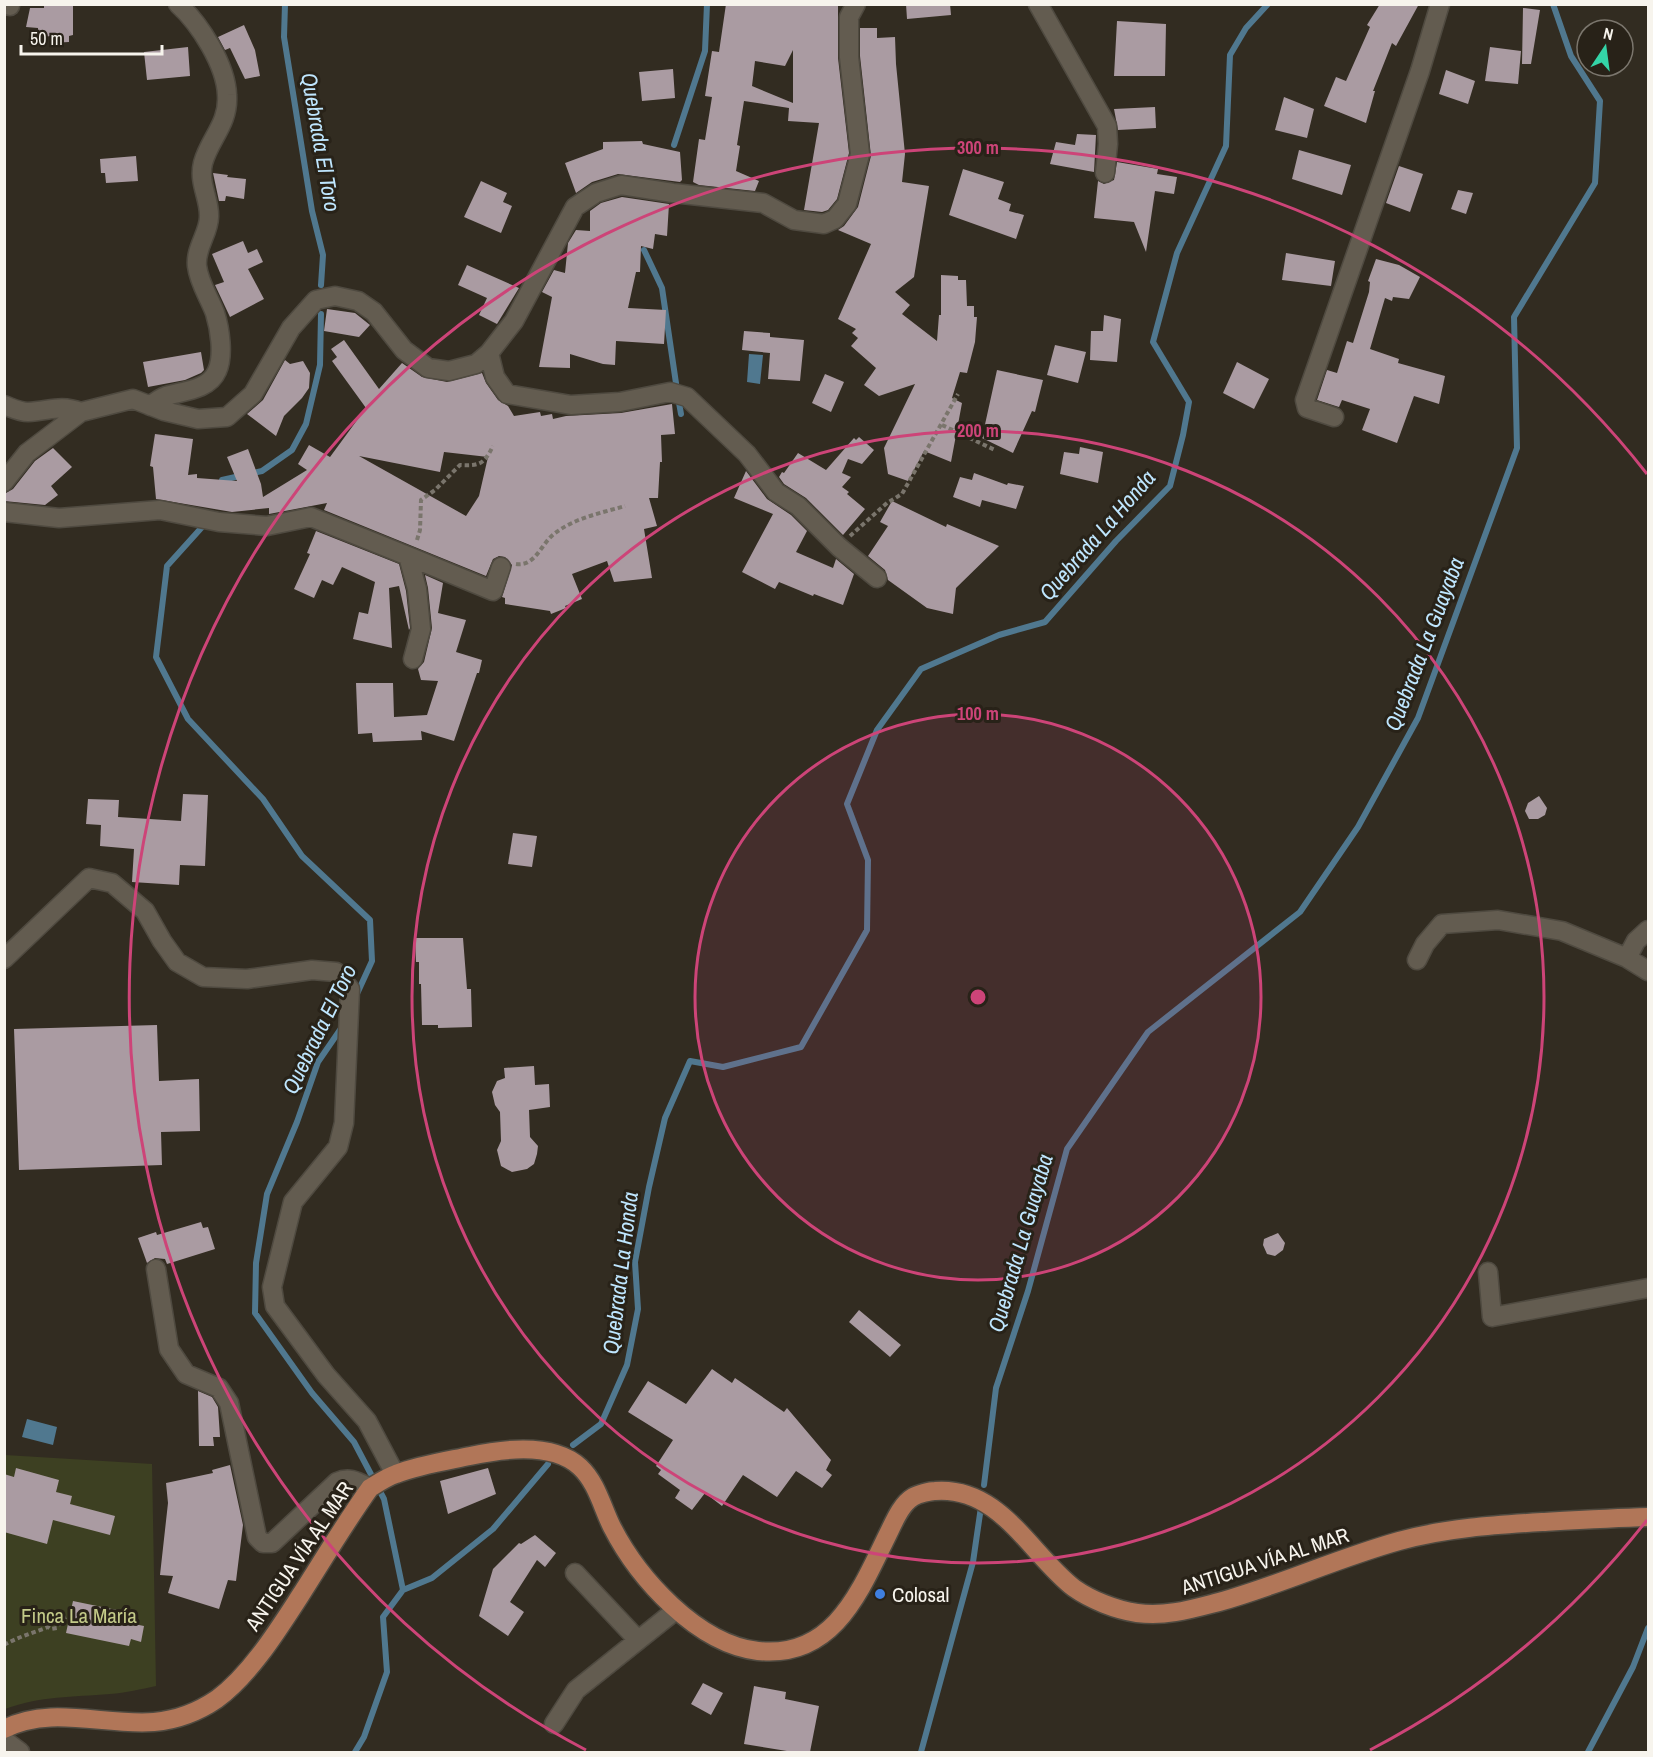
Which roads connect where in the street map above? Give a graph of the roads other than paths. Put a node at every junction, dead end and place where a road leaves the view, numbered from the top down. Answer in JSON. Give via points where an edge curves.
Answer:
{"nodes":[{"id":1,"x":178,"y":4,"type":"edge"},
{"id":2,"x":856,"y":4,"type":"edge"},
{"id":3,"x":1038,"y":4,"type":"edge"},
{"id":4,"x":1440,"y":4,"type":"edge"},
{"id":5,"x":1105,"y":173,"type":"dead end"},
{"id":6,"x":489,"y":353,"type":"junction"},
{"id":7,"x":4,"y":405,"type":"edge"},
{"id":8,"x":150,"y":406,"type":"junction"},
{"id":9,"x":81,"y":412,"type":"junction"},
{"id":10,"x":1334,"y":417,"type":"dead end"},
{"id":11,"x":4,"y":482,"type":"edge"},
{"id":12,"x":4,"y":512,"type":"edge"},
{"id":13,"x":408,"y":556,"type":"junction"},
{"id":14,"x":501,"y":567,"type":"road end"},
{"id":15,"x":877,"y":578,"type":"dead end"},
{"id":16,"x":413,"y":659,"type":"dead end"},
{"id":17,"x":1648,"y":930,"type":"edge"},
{"id":18,"x":4,"y":958,"type":"edge"},
{"id":19,"x":1627,"y":958,"type":"junction"},
{"id":20,"x":1417,"y":960,"type":"dead end"},
{"id":21,"x":1648,"y":971,"type":"edge"},
{"id":22,"x":156,"y":1269,"type":"dead end"},
{"id":23,"x":1488,"y":1272,"type":"dead end"},
{"id":24,"x":1648,"y":1288,"type":"edge"},
{"id":25,"x":392,"y":1475,"type":"junction"},
{"id":26,"x":371,"y":1488,"type":"junction"},
{"id":27,"x":1648,"y":1517,"type":"edge"},
{"id":28,"x":575,"y":1573,"type":"dead end"},
{"id":29,"x":676,"y":1610,"type":"junction"},
{"id":30,"x":638,"y":1640,"type":"junction"},
{"id":31,"x":554,"y":1724,"type":"dead end"},
{"id":32,"x":4,"y":1729,"type":"edge"},
{"id":33,"x":4,"y":1740,"type":"edge"},
{"id":34,"x":20,"y":1752,"type":"edge"}],
"edges":[{"from":1,"to":8,"type":"street","via":[[208,43],[223,72],[227,95],[225,119],[203,164],[202,183],[210,218],[199,246],[197,265],[215,314],[221,360],[211,381],[163,397]]},
{"from":2,"to":6,"type":"street","via":[[849,16],[849,57],[861,154],[847,204],[835,219],[824,224],[794,220],[763,203],[621,185],[596,193],[575,207],[514,321]]},
{"from":3,"to":5,"type":"street","via":[[1107,126]]},
{"from":4,"to":10,"type":"street","via":[[1305,400],[1307,408]]},
{"from":6,"to":8,"type":"street","via":[[476,364],[449,371],[428,368],[404,350],[374,312],[358,301],[335,296],[316,300],[291,328],[253,394],[227,417],[198,419]]},
{"from":6,"to":15,"type":"street","via":[[495,377],[507,394],[571,405],[620,402],[670,392],[687,397],[747,454],[776,492],[798,506]]},
{"from":7,"to":9,"type":"street","via":[[25,412],[59,407]]},
{"from":8,"to":9,"type":"street","via":[[132,399]]},
{"from":9,"to":11,"type":"street","via":[[27,453]]},
{"from":12,"to":13,"type":"street","via":[[59,518],[160,510],[219,522],[267,526],[311,517]]},
{"from":13,"to":14,"type":"street","via":[[493,591]]},
{"from":13,"to":16,"type":"street","via":[[417,589],[421,629]]},
{"from":17,"to":19,"type":"street"},
{"from":18,"to":25,"type":"street","via":[[89,878],[112,883],[129,897],[145,911],[177,962],[203,977],[247,979],[312,970],[336,972],[350,989],[344,1123],[338,1147],[293,1202],[272,1287],[275,1306],[326,1375],[368,1421]]},
{"from":19,"to":20,"type":"street","via":[[1562,931],[1498,920],[1442,924]]},
{"from":19,"to":21,"type":"street"},
{"from":22,"to":26,"type":"street","via":[[169,1349],[186,1374],[219,1388],[229,1404],[257,1537],[263,1543],[272,1543],[344,1478]]},
{"from":23,"to":24,"type":"street","via":[[1492,1317]]},
{"from":25,"to":26,"type":"main road","name":"ANTIGUA VÍA AL MAR"},
{"from":25,"to":29,"type":"main road","name":"ANTIGUA VÍA AL MAR","via":[[500,1450],[533,1449],[561,1456],[579,1466],[641,1572]]},
{"from":26,"to":32,"type":"main road","name":"ANTIGUA VÍA AL MAR","via":[[273,1638],[218,1698],[190,1715],[153,1722],[37,1718]]},
{"from":27,"to":29,"type":"main road","name":"ANTIGUA VÍA AL MAR","via":[[1477,1526],[1441,1532],[1400,1541],[1175,1614],[1136,1613],[1103,1604],[1075,1588],[1026,1537],[988,1506],[973,1497],[933,1491],[912,1497],[898,1514],[848,1611],[826,1633],[799,1647],[777,1652],[731,1644]]},
{"from":28,"to":30,"type":"street"},
{"from":29,"to":30,"type":"street"},
{"from":30,"to":31,"type":"street","via":[[576,1690]]},
{"from":33,"to":34,"type":"street"}]}
